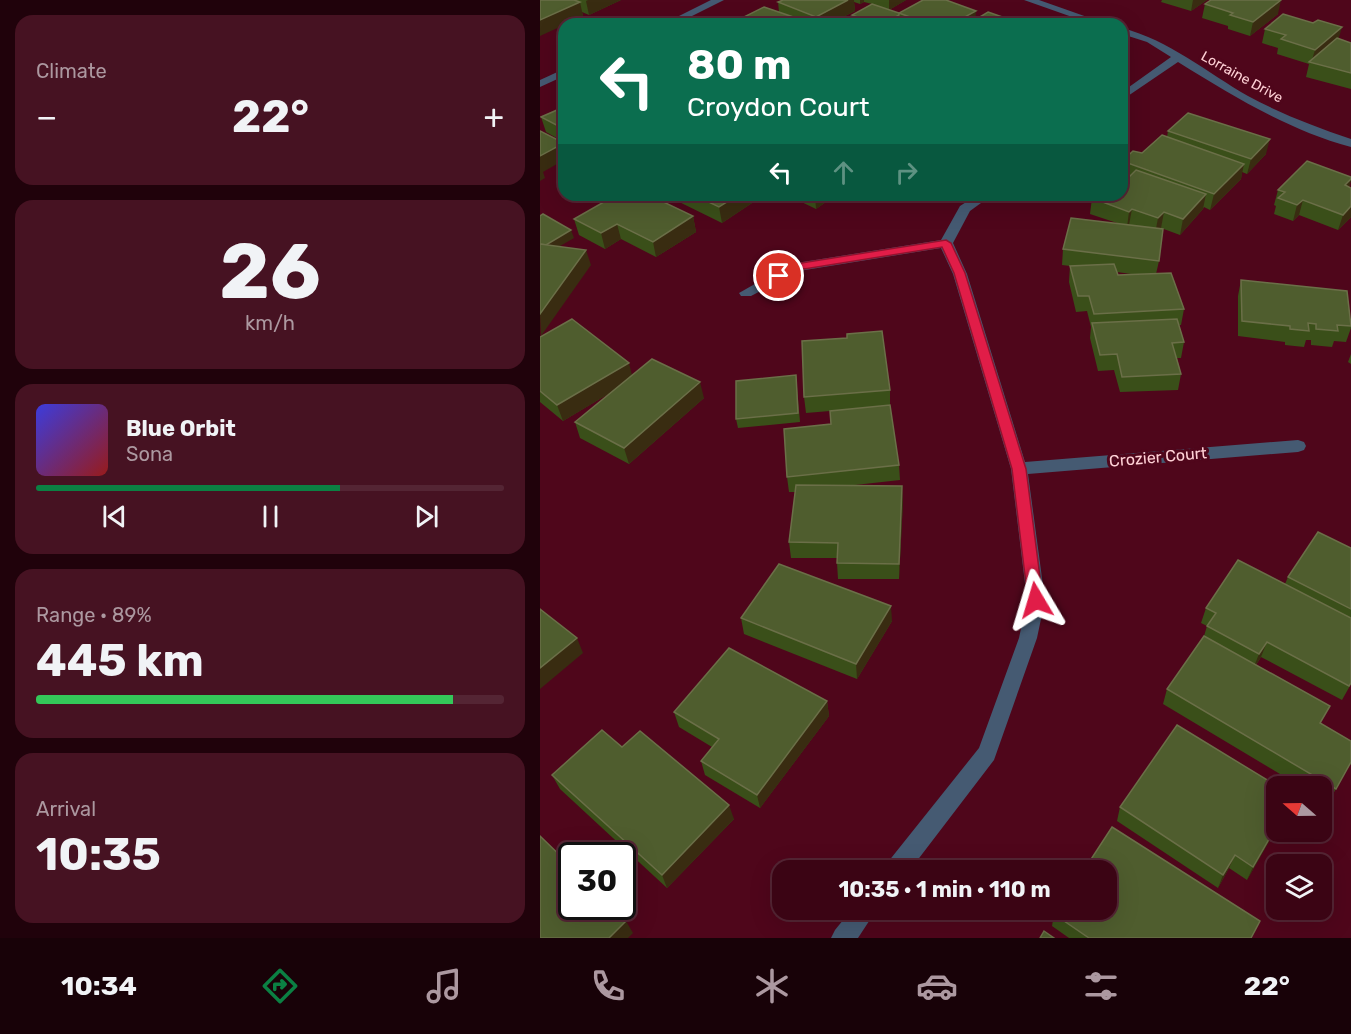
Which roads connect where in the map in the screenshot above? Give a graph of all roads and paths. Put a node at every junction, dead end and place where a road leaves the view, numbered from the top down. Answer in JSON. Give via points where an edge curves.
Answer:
{"nodes":[{"id":1,"x":719,"y":0,"type":"edge"},
{"id":2,"x":1029,"y":0,"type":"edge"},
{"id":3,"x":681,"y":18,"type":"edge"},
{"id":4,"x":1084,"y":18,"type":"edge"},
{"id":5,"x":1128,"y":33,"type":"edge"},
{"id":6,"x":1177,"y":58,"type":"junction"},
{"id":7,"x":558,"y":75,"type":"edge"},
{"id":8,"x":540,"y":84,"type":"edge"},
{"id":9,"x":1128,"y":93,"type":"edge"},
{"id":10,"x":1351,"y":143,"type":"edge"},
{"id":11,"x":977,"y":201,"type":"edge"},
{"id":12,"x":946,"y":243,"type":"junction"},
{"id":13,"x":746,"y":293,"type":"dead end"},
{"id":14,"x":1298,"y":446,"type":"dead end"},
{"id":15,"x":1019,"y":469,"type":"junction"},
{"id":16,"x":904,"y":860,"type":"edge"},
{"id":17,"x":857,"y":920,"type":"edge"},
{"id":18,"x":843,"y":938,"type":"edge"}],
"edges":[{"from":1,"to":3,"type":"street"},
{"from":2,"to":4,"type":"street"},
{"from":5,"to":6,"type":"street","name":"Lorraine Drive","via":[[1151,40]]},
{"from":6,"to":9,"type":"street"},
{"from":6,"to":10,"type":"street","name":"Lorraine Drive","via":[[1245,99],[1306,128]]},
{"from":7,"to":8,"type":"street"},
{"from":11,"to":12,"type":"street","via":[[965,209]]},
{"from":12,"to":13,"type":"street","via":[[795,267]]},
{"from":12,"to":15,"type":"street","via":[[960,273]]},
{"from":14,"to":15,"type":"street","name":"Crozier Court"},
{"from":15,"to":16,"type":"street","via":[[1036,600],[1028,638],[987,753]]},
{"from":17,"to":18,"type":"street"}]}
